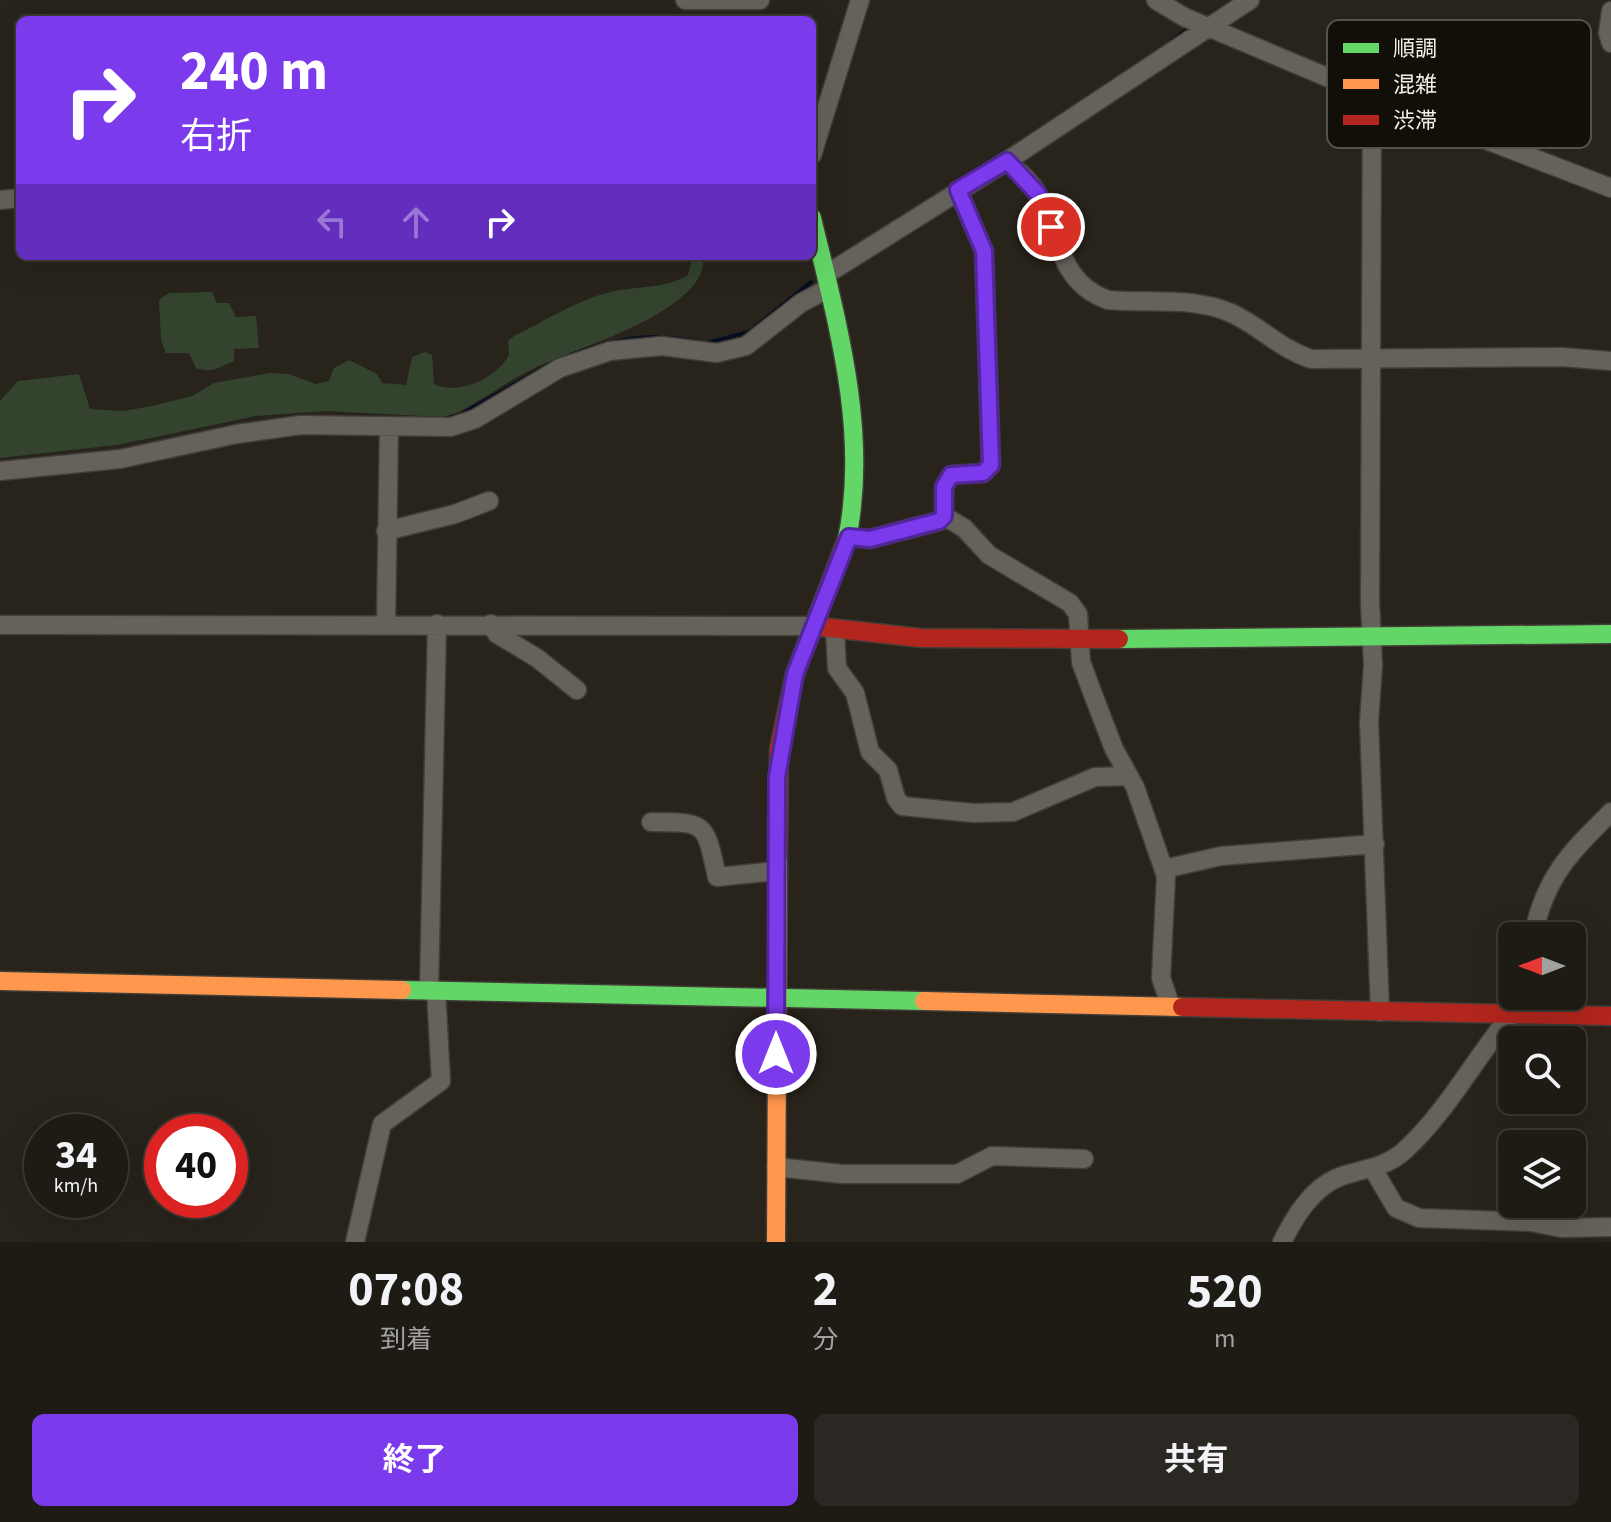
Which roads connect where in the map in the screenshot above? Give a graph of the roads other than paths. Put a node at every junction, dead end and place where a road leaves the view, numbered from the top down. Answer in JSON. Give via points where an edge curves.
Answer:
{"nodes":[{"id":1,"x":687,"y":0,"type":"edge"},
{"id":2,"x":760,"y":0,"type":"edge"},
{"id":3,"x":860,"y":0,"type":"edge"},
{"id":4,"x":1156,"y":0,"type":"edge"},
{"id":5,"x":1250,"y":0,"type":"edge"},
{"id":6,"x":1610,"y":17,"type":"edge"},
{"id":7,"x":1206,"y":26,"type":"junction"},
{"id":8,"x":1611,"y":43,"type":"edge"},
{"id":9,"x":1327,"y":77,"type":"edge"},
{"id":10,"x":816,"y":142,"type":"edge"},
{"id":11,"x":1372,"y":148,"type":"edge"},
{"id":12,"x":1507,"y":148,"type":"edge"},
{"id":13,"x":1007,"y":161,"type":"junction"},
{"id":14,"x":1611,"y":188,"type":"edge"},
{"id":15,"x":958,"y":190,"type":"junction"},
{"id":16,"x":816,"y":246,"type":"edge"},
{"id":17,"x":828,"y":281,"type":"junction"},
{"id":18,"x":1371,"y":357,"type":"junction"},
{"id":19,"x":1611,"y":361,"type":"edge"},
{"id":20,"x":389,"y":426,"type":"junction"},
{"id":21,"x":0,"y":471,"type":"edge"},
{"id":22,"x":489,"y":501,"type":"dead end"},
{"id":23,"x":944,"y":516,"type":"junction"},
{"id":24,"x":386,"y":531,"type":"junction"},
{"id":25,"x":849,"y":537,"type":"junction"},
{"id":26,"x":386,"y":624,"type":"junction"},
{"id":27,"x":437,"y":624,"type":"junction"},
{"id":28,"x":491,"y":624,"type":"junction"},
{"id":29,"x":0,"y":625,"type":"edge"},
{"id":30,"x":813,"y":626,"type":"junction"},
{"id":31,"x":835,"y":630,"type":"junction"},
{"id":32,"x":1611,"y":634,"type":"edge"},
{"id":33,"x":1080,"y":638,"type":"junction"},
{"id":34,"x":1372,"y":639,"type":"junction"},
{"id":35,"x":577,"y":690,"type":"dead end"},
{"id":36,"x":1129,"y":776,"type":"junction"},
{"id":37,"x":1611,"y":812,"type":"edge"},
{"id":38,"x":651,"y":822,"type":"dead end"},
{"id":39,"x":1375,"y":844,"type":"junction"},
{"id":40,"x":1164,"y":869,"type":"junction"},
{"id":41,"x":777,"y":871,"type":"junction"},
{"id":42,"x":1537,"y":922,"type":"edge"},
{"id":43,"x":0,"y":981,"type":"edge"},
{"id":44,"x":432,"y":990,"type":"junction"},
{"id":45,"x":776,"y":998,"type":"junction"},
{"id":46,"x":1171,"y":1007,"type":"junction"},
{"id":47,"x":1513,"y":1010,"type":"edge"},
{"id":48,"x":1380,"y":1012,"type":"junction"},
{"id":49,"x":1510,"y":1016,"type":"junction"},
{"id":50,"x":1611,"y":1016,"type":"edge"},
{"id":51,"x":1084,"y":1159,"type":"dead end"},
{"id":52,"x":776,"y":1167,"type":"junction"},
{"id":53,"x":1373,"y":1169,"type":"junction"},
{"id":54,"x":1611,"y":1227,"type":"edge"},
{"id":55,"x":355,"y":1242,"type":"edge"},
{"id":56,"x":776,"y":1242,"type":"edge"},
{"id":57,"x":1282,"y":1242,"type":"edge"}],
"edges":[{"from":1,"to":2,"type":"street"},
{"from":3,"to":10,"type":"street"},
{"from":4,"to":7,"type":"street"},
{"from":5,"to":7,"type":"street"},
{"from":6,"to":8,"type":"street"},
{"from":7,"to":9,"type":"street"},
{"from":7,"to":13,"type":"street"},
{"from":11,"to":18,"type":"street"},
{"from":12,"to":14,"type":"street"},
{"from":13,"to":15,"type":"street"},
{"from":13,"to":18,"type":"street","via":[[1038,194],[1064,265],[1095,295],[1125,302],[1204,304],[1233,314],[1281,347],[1311,359]]},
{"from":15,"to":17,"type":"street"},
{"from":15,"to":23,"type":"street","via":[[984,251],[992,458],[988,471],[946,480]]},
{"from":16,"to":17,"type":"street"},
{"from":17,"to":20,"type":"street","via":[[758,340],[734,350],[662,346],[610,351],[560,368],[475,419],[437,429]]},
{"from":17,"to":25,"type":"street","via":[[841,336],[856,460]]},
{"from":18,"to":19,"type":"street"},
{"from":18,"to":34,"type":"street"},
{"from":20,"to":21,"type":"street","via":[[272,428],[120,459]]},
{"from":20,"to":24,"type":"street"},
{"from":22,"to":24,"type":"street"},
{"from":23,"to":25,"type":"street","via":[[880,537]]},
{"from":23,"to":33,"type":"street","via":[[964,528],[989,555],[1070,603],[1078,614]]},
{"from":24,"to":26,"type":"street"},
{"from":25,"to":30,"type":"street"},
{"from":26,"to":27,"type":"street"},
{"from":26,"to":29,"type":"street"},
{"from":27,"to":28,"type":"street"},
{"from":27,"to":44,"type":"street"},
{"from":28,"to":30,"type":"street"},
{"from":28,"to":35,"type":"street","via":[[497,634]]},
{"from":30,"to":31,"type":"street"},
{"from":30,"to":41,"type":"street","via":[[795,674],[779,749]]},
{"from":31,"to":33,"type":"street"},
{"from":31,"to":36,"type":"street","via":[[837,668],[855,693],[871,755],[888,770],[902,806],[1013,812],[1095,777]]},
{"from":32,"to":34,"type":"street"},
{"from":33,"to":34,"type":"street"},
{"from":33,"to":36,"type":"street","via":[[1086,676]]},
{"from":34,"to":39,"type":"street","via":[[1369,722]]},
{"from":36,"to":40,"type":"street"},
{"from":37,"to":42,"type":"street","via":[[1550,880]]},
{"from":38,"to":41,"type":"street","via":[[686,822],[703,829],[717,877]]},
{"from":39,"to":40,"type":"street","via":[[1221,856]]},
{"from":39,"to":48,"type":"street"},
{"from":40,"to":46,"type":"street","via":[[1161,978]]},
{"from":41,"to":45,"type":"street"},
{"from":43,"to":44,"type":"street"},
{"from":44,"to":45,"type":"street"},
{"from":44,"to":55,"type":"street","via":[[441,1081],[382,1124]]},
{"from":45,"to":46,"type":"street"},
{"from":45,"to":52,"type":"street"},
{"from":46,"to":48,"type":"street"},
{"from":47,"to":49,"type":"street"},
{"from":48,"to":49,"type":"street"},
{"from":49,"to":50,"type":"street"},
{"from":49,"to":53,"type":"street","via":[[1423,1132],[1398,1156]]},
{"from":51,"to":52,"type":"street","via":[[992,1156],[957,1174],[842,1174]]},
{"from":52,"to":56,"type":"street"},
{"from":53,"to":54,"type":"street","via":[[1396,1208],[1419,1218]]},
{"from":53,"to":57,"type":"street","via":[[1324,1185],[1293,1220]]}]}
